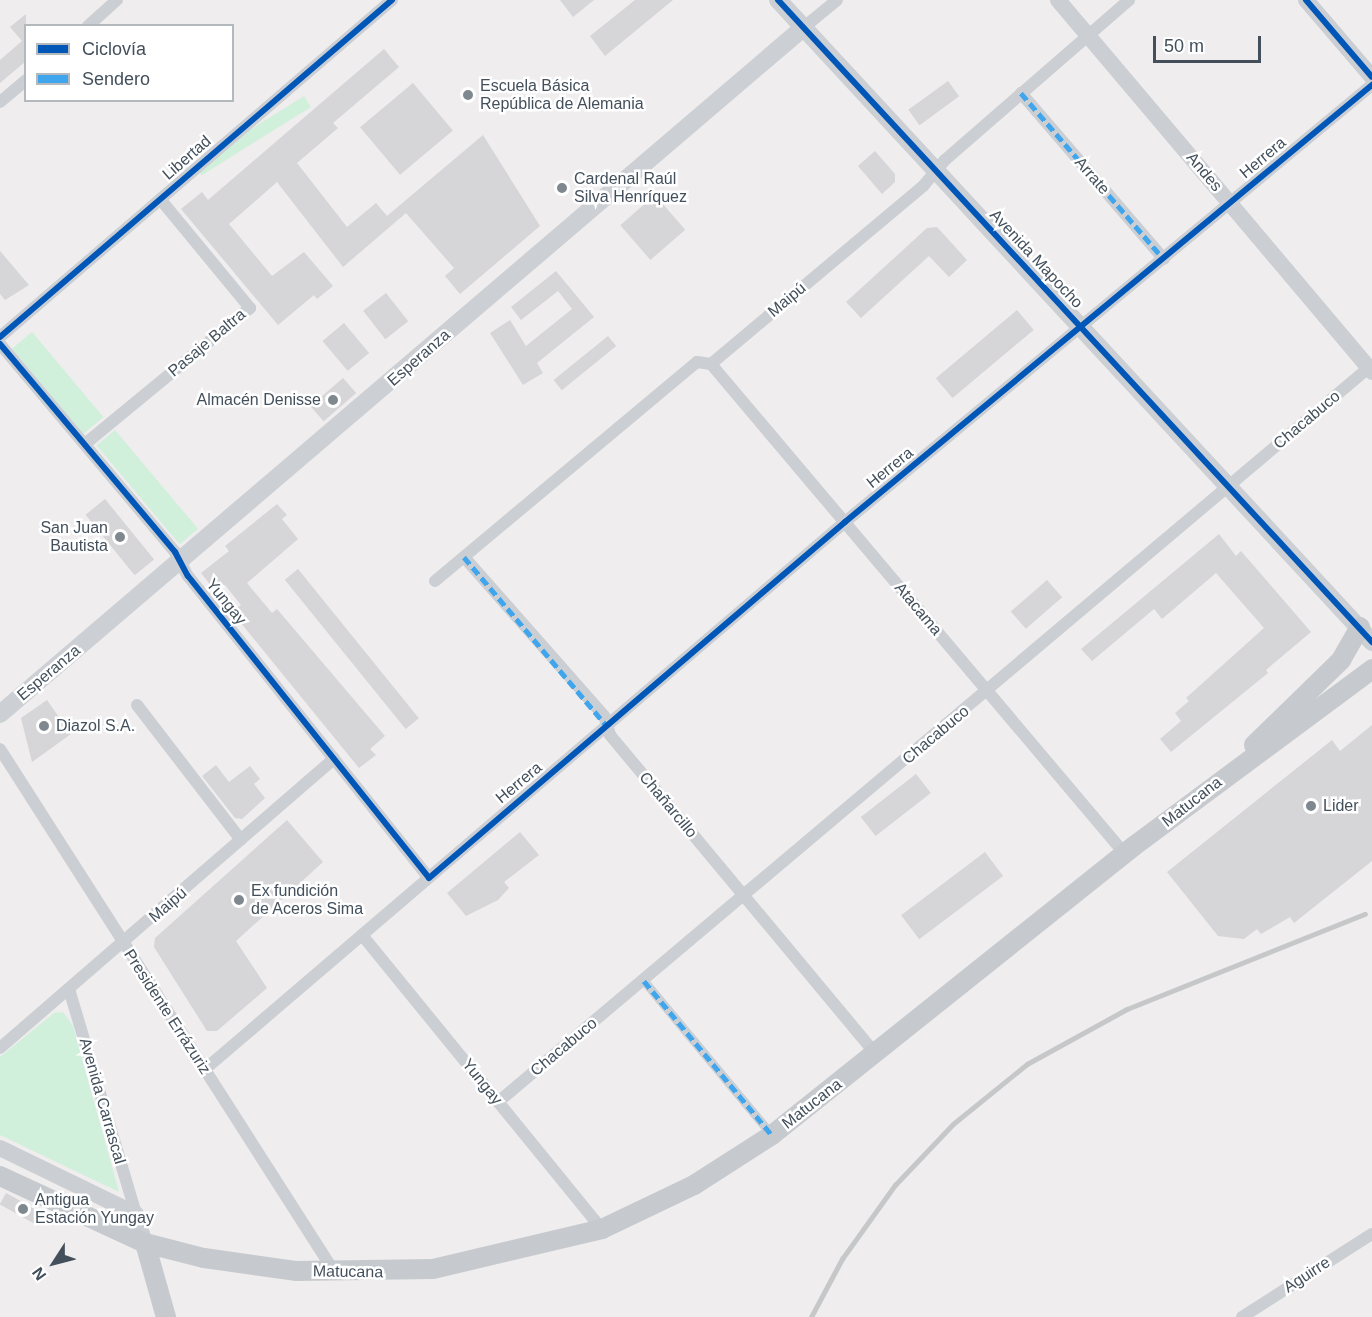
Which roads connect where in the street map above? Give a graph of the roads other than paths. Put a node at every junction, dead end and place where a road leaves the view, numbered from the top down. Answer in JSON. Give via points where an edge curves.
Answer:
{"nodes":[{"id":1,"x":117,"y":0,"type":"edge"},
{"id":2,"x":392,"y":0,"type":"edge"},
{"id":3,"x":778,"y":0,"type":"edge"},
{"id":4,"x":837,"y":0,"type":"edge"},
{"id":5,"x":1058,"y":0,"type":"edge"},
{"id":6,"x":1129,"y":0,"type":"edge"},
{"id":7,"x":1306,"y":0,"type":"edge"},
{"id":8,"x":90,"y":24,"type":"edge"},
{"id":9,"x":803,"y":28,"type":"junction"},
{"id":10,"x":1088,"y":35,"type":"junction"},
{"id":11,"x":1372,"y":76,"type":"edge"},
{"id":12,"x":24,"y":82,"type":"edge"},
{"id":13,"x":1372,"y":85,"type":"edge"},
{"id":14,"x":1021,"y":93,"type":"junction"},
{"id":15,"x":0,"y":102,"type":"edge"},
{"id":16,"x":936,"y":171,"type":"junction"},
{"id":17,"x":160,"y":199,"type":"junction"},
{"id":18,"x":1230,"y":203,"type":"junction"},
{"id":19,"x":1164,"y":259,"type":"junction"},
{"id":20,"x":1082,"y":329,"type":"junction"},
{"id":21,"x":0,"y":337,"type":"edge"},
{"id":22,"x":0,"y":344,"type":"edge"},
{"id":23,"x":711,"y":364,"type":"junction"},
{"id":24,"x":1371,"y":368,"type":"edge"},
{"id":25,"x":86,"y":444,"type":"junction"},
{"id":26,"x":1229,"y":486,"type":"junction"},
{"id":27,"x":845,"y":522,"type":"junction"},
{"id":28,"x":464,"y":557,"type":"junction"},
{"id":29,"x":180,"y":562,"type":"junction"},
{"id":30,"x":435,"y":581,"type":"dead end"},
{"id":31,"x":1368,"y":632,"type":"edge"},
{"id":32,"x":1372,"y":669,"type":"edge"},
{"id":33,"x":988,"y":691,"type":"junction"},
{"id":34,"x":137,"y":705,"type":"dead end"},
{"id":35,"x":0,"y":714,"type":"edge"},
{"id":36,"x":607,"y":726,"type":"junction"},
{"id":37,"x":0,"y":749,"type":"edge"},
{"id":38,"x":334,"y":759,"type":"junction"},
{"id":39,"x":1238,"y":766,"type":"junction"},
{"id":40,"x":241,"y":840,"type":"junction"},
{"id":41,"x":1125,"y":854,"type":"junction"},
{"id":42,"x":429,"y":878,"type":"junction"},
{"id":43,"x":745,"y":896,"type":"junction"},
{"id":44,"x":362,"y":935,"type":"junction"},
{"id":45,"x":123,"y":944,"type":"junction"},
{"id":46,"x":644,"y":981,"type":"junction"},
{"id":47,"x":69,"y":989,"type":"junction"},
{"id":48,"x":0,"y":1048,"type":"edge"},
{"id":49,"x":875,"y":1053,"type":"junction"},
{"id":50,"x":204,"y":1070,"type":"junction"},
{"id":51,"x":498,"y":1102,"type":"junction"},
{"id":52,"x":772,"y":1135,"type":"junction"},
{"id":53,"x":0,"y":1148,"type":"edge"},
{"id":54,"x":0,"y":1176,"type":"edge"},
{"id":55,"x":136,"y":1214,"type":"junction"},
{"id":56,"x":602,"y":1229,"type":"junction"},
{"id":57,"x":1372,"y":1234,"type":"edge"},
{"id":58,"x":145,"y":1243,"type":"junction"},
{"id":59,"x":335,"y":1273,"type":"junction"},
{"id":60,"x":166,"y":1317,"type":"edge"},
{"id":61,"x":1242,"y":1317,"type":"edge"}],
"edges":[{"from":1,"to":8,"type":"street"},
{"from":2,"to":17,"type":"street","name":"Libertad"},
{"from":3,"to":9,"type":"main road","name":"Avenida Mapocho"},
{"from":4,"to":9,"type":"street","name":"Esperanza"},
{"from":5,"to":10,"type":"street","name":"Andes"},
{"from":6,"to":10,"type":"street","name":"Maipú"},
{"from":7,"to":11,"type":"street"},
{"from":9,"to":16,"type":"main road","name":"Avenida Mapocho"},
{"from":9,"to":29,"type":"main road","name":"Esperanza"},
{"from":10,"to":14,"type":"street","name":"Maipú"},
{"from":10,"to":18,"type":"street","name":"Andes"},
{"from":12,"to":15,"type":"street"},
{"from":13,"to":18,"type":"street","name":"Herrera"},
{"from":14,"to":16,"type":"street","name":"Maipú"},
{"from":14,"to":19,"type":"street","name":"Arrate"},
{"from":16,"to":20,"type":"main road","name":"Avenida Mapocho"},
{"from":16,"to":23,"type":"street","name":"Maipú"},
{"from":17,"to":21,"type":"street","name":"Libertad"},
{"from":17,"to":25,"type":"street","name":"Pasaje Baltra","via":[[250,308]]},
{"from":18,"to":19,"type":"street","name":"Herrera"},
{"from":18,"to":24,"type":"street","name":"Andes"},
{"from":19,"to":20,"type":"street","name":"Herrera"},
{"from":20,"to":26,"type":"main road","name":"Avenida Mapocho"},
{"from":20,"to":27,"type":"street","name":"Herrera"},
{"from":22,"to":25,"type":"street","name":"Yungay"},
{"from":23,"to":27,"type":"street","name":"Atacama"},
{"from":23,"to":28,"type":"street","name":"Maipú","via":[[697,362]]},
{"from":24,"to":26,"type":"street","name":"Chacabuco"},
{"from":25,"to":29,"type":"street","name":"Yungay"},
{"from":26,"to":31,"type":"main road","name":"Avenida Mapocho"},
{"from":26,"to":33,"type":"street","name":"Chacabuco"},
{"from":27,"to":33,"type":"street","name":"Atacama"},
{"from":27,"to":36,"type":"street","name":"Herrera"},
{"from":28,"to":30,"type":"street","name":"Maipú"},
{"from":28,"to":36,"type":"street","name":"Chañarcillo"},
{"from":29,"to":35,"type":"main road","name":"Esperanza"},
{"from":29,"to":38,"type":"street","name":"Yungay"},
{"from":31,"to":39,"type":"main road","via":[[1279,717]]},
{"from":32,"to":39,"type":"main road","name":"Matucana"},
{"from":33,"to":41,"type":"street","name":"Atacama"},
{"from":33,"to":43,"type":"street","name":"Chacabuco"},
{"from":34,"to":40,"type":"street"},
{"from":36,"to":42,"type":"street","name":"Herrera"},
{"from":36,"to":43,"type":"street","name":"Chañarcillo"},
{"from":37,"to":45,"type":"street","name":"Presidente Errázuriz"},
{"from":38,"to":40,"type":"street","name":"Maipú"},
{"from":38,"to":42,"type":"street","name":"Yungay"},
{"from":39,"to":41,"type":"main road","name":"Matucana"},
{"from":40,"to":45,"type":"street","name":"Maipú"},
{"from":41,"to":49,"type":"main road","name":"Matucana"},
{"from":42,"to":44,"type":"street","name":"Herrera"},
{"from":43,"to":46,"type":"street","name":"Chacabuco"},
{"from":43,"to":49,"type":"street","name":"Chañarcillo"},
{"from":44,"to":50,"type":"street","name":"Herrera"},
{"from":44,"to":51,"type":"street","name":"Yungay"},
{"from":45,"to":47,"type":"street","name":"Maipú"},
{"from":45,"to":50,"type":"street","name":"Presidente Errázuriz"},
{"from":46,"to":51,"type":"street","name":"Chacabuco"},
{"from":46,"to":52,"type":"street"},
{"from":47,"to":48,"type":"street","name":"Maipú"},
{"from":47,"to":55,"type":"street","name":"Avenida Carrascal"},
{"from":49,"to":52,"type":"main road","name":"Matucana"},
{"from":50,"to":59,"type":"street","name":"Presidente Errázuriz"},
{"from":51,"to":56,"type":"street","name":"Yungay"},
{"from":52,"to":56,"type":"main road","name":"Matucana","via":[[694,1185]]},
{"from":53,"to":55,"type":"street"},
{"from":54,"to":58,"type":"main road","name":"Matucana"},
{"from":55,"to":58,"type":"street","name":"Avenida Carrascal"},
{"from":56,"to":59,"type":"main road","name":"Matucana","via":[[433,1269]]},
{"from":57,"to":61,"type":"street","name":"Aguirre"},
{"from":58,"to":59,"type":"main road","name":"Matucana","via":[[204,1258]]},
{"from":58,"to":60,"type":"main road","name":"Avenida Carrascal"}]}
